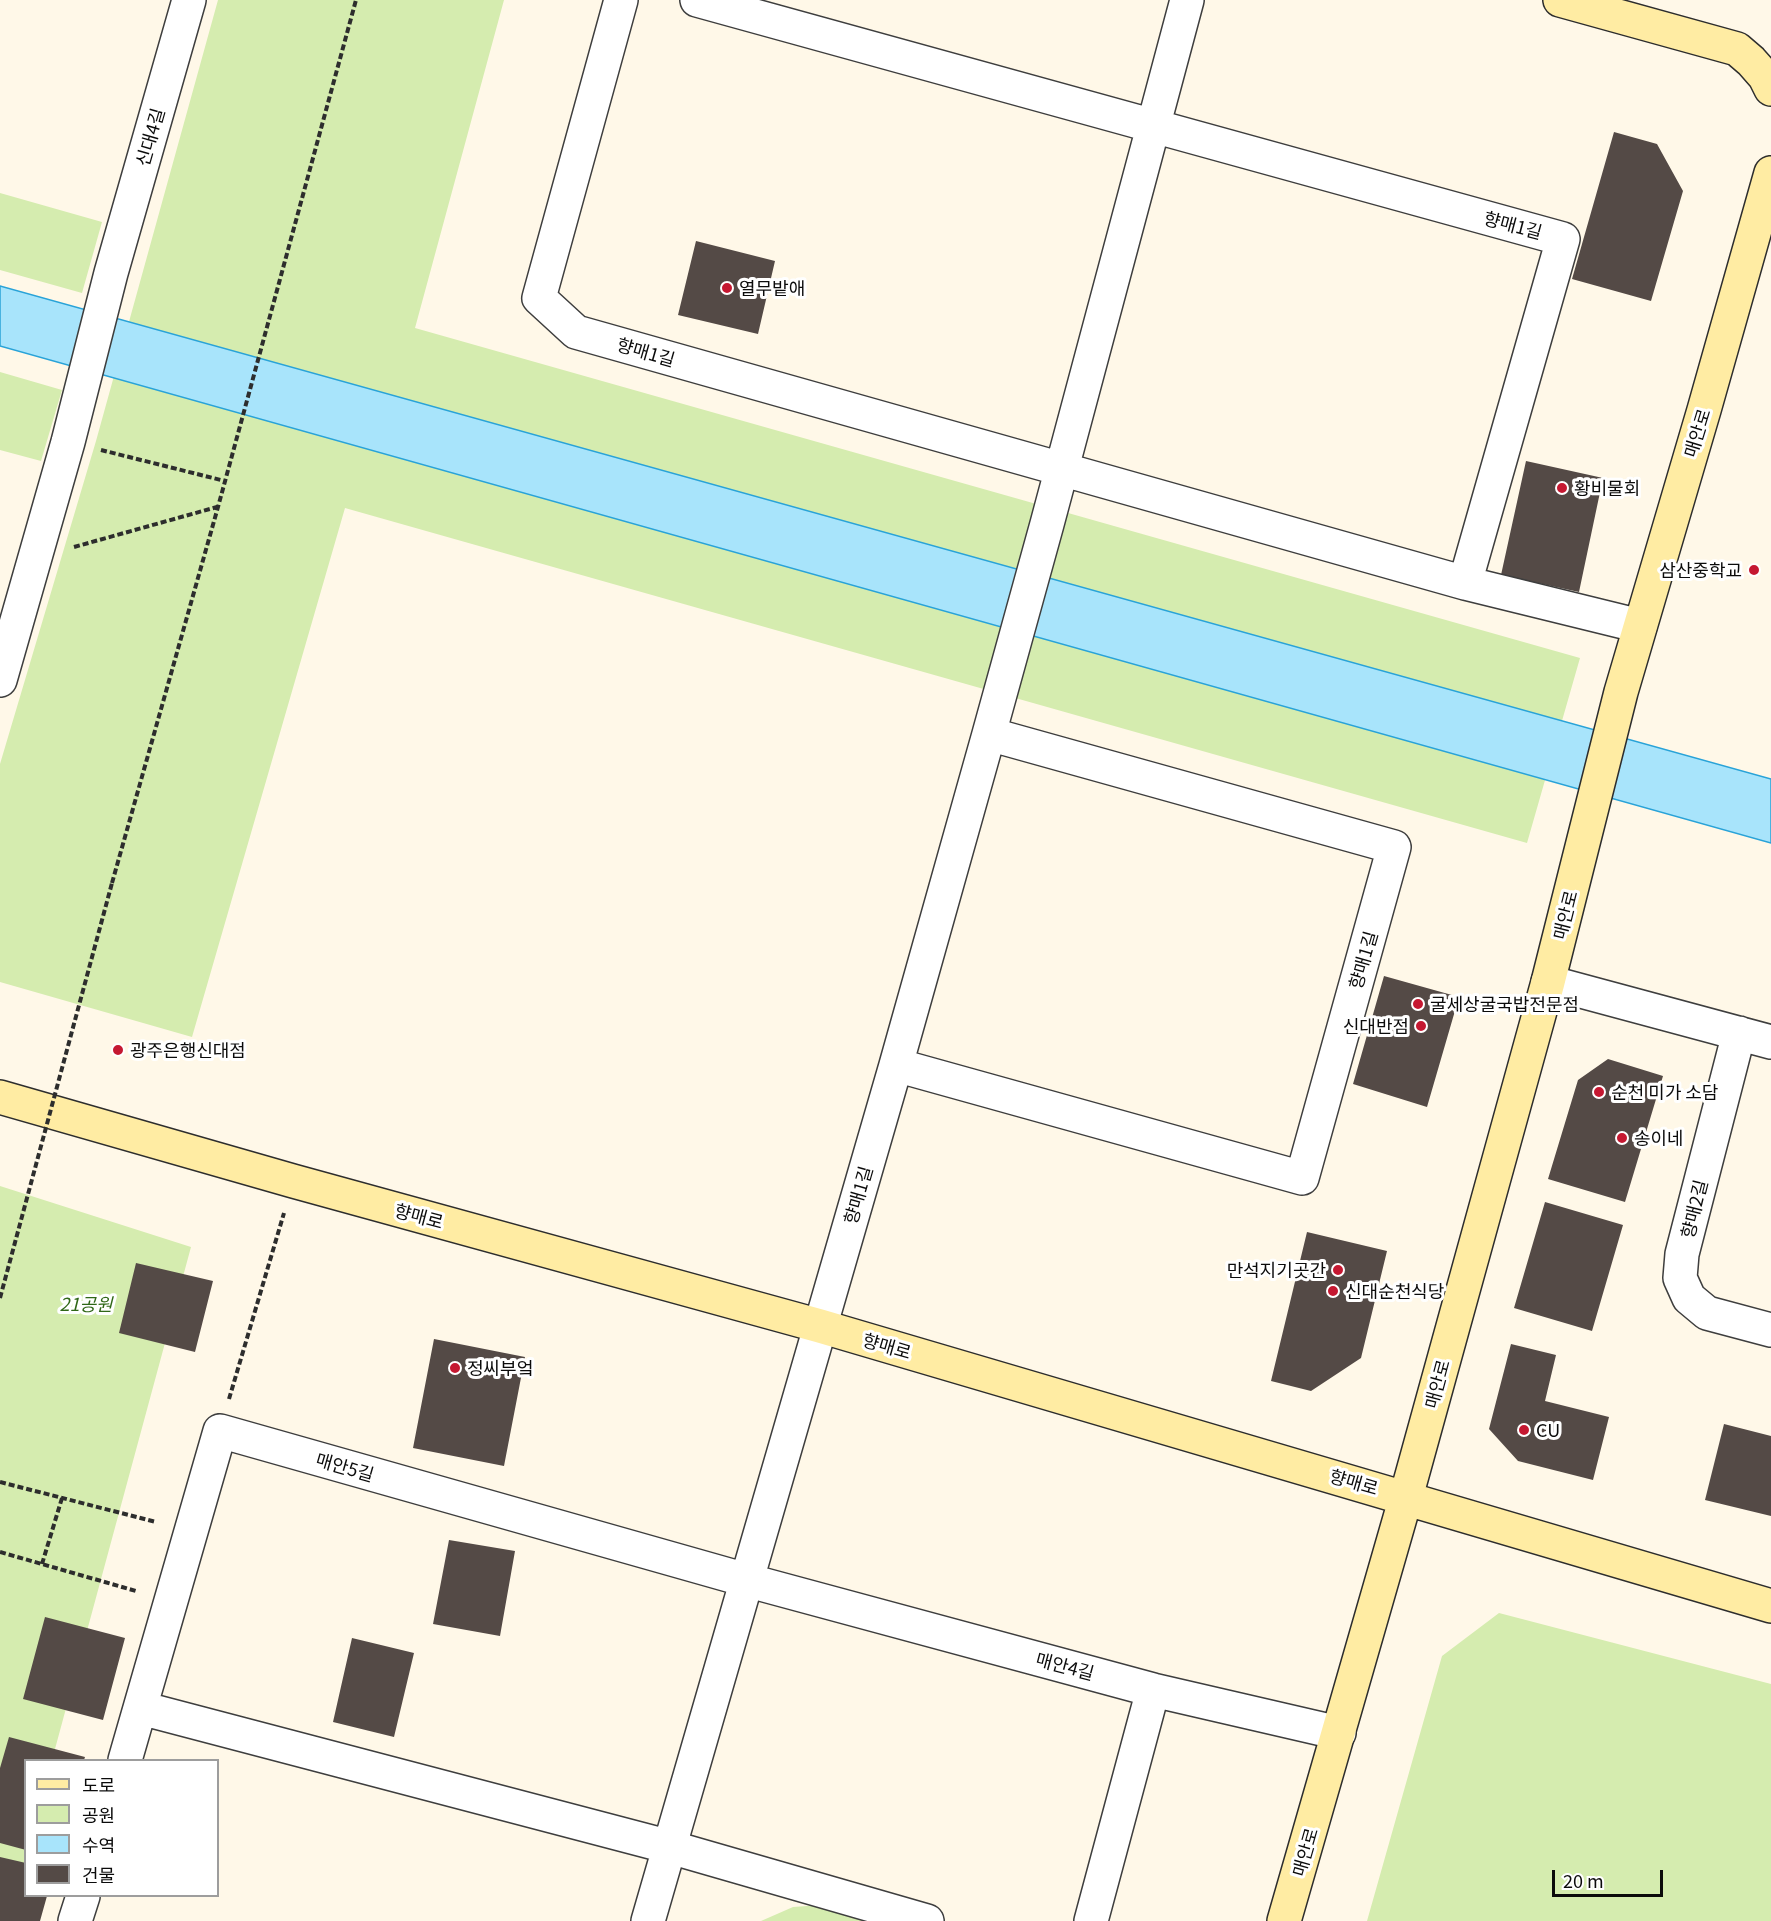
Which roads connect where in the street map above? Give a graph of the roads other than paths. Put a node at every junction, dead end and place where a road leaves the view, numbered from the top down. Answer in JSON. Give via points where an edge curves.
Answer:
{"nodes":[{"id":1,"x":189,"y":0,"type":"edge"},
{"id":2,"x":621,"y":0,"type":"edge"},
{"id":3,"x":697,"y":0,"type":"edge"},
{"id":4,"x":1187,"y":0,"type":"edge"},
{"id":5,"x":1560,"y":0,"type":"edge"},
{"id":6,"x":1771,"y":89,"type":"edge"},
{"id":7,"x":1153,"y":126,"type":"junction"},
{"id":8,"x":1771,"y":173,"type":"edge"},
{"id":9,"x":1062,"y":469,"type":"junction"},
{"id":10,"x":1465,"y":582,"type":"junction"},
{"id":11,"x":1640,"y":626,"type":"junction"},
{"id":12,"x":0,"y":680,"type":"edge"},
{"id":13,"x":989,"y":734,"type":"junction"},
{"id":14,"x":1548,"y":982,"type":"junction"},
{"id":15,"x":1739,"y":1033,"type":"junction"},
{"id":16,"x":1771,"y":1042,"type":"edge"},
{"id":17,"x":896,"y":1065,"type":"junction"},
{"id":18,"x":0,"y":1097,"type":"edge"},
{"id":19,"x":820,"y":1326,"type":"junction"},
{"id":20,"x":1771,"y":1330,"type":"edge"},
{"id":21,"x":1406,"y":1497,"type":"junction"},
{"id":22,"x":746,"y":1580,"type":"junction"},
{"id":23,"x":1771,"y":1605,"type":"edge"},
{"id":24,"x":1153,"y":1690,"type":"junction"},
{"id":25,"x":141,"y":1708,"type":"junction"},
{"id":26,"x":1339,"y":1734,"type":"junction"},
{"id":27,"x":126,"y":1759,"type":"edge"},
{"id":28,"x":670,"y":1848,"type":"junction"},
{"id":29,"x":83,"y":1897,"type":"edge"},
{"id":30,"x":75,"y":1921,"type":"edge"},
{"id":31,"x":648,"y":1921,"type":"edge"},
{"id":32,"x":927,"y":1921,"type":"edge"},
{"id":33,"x":1091,"y":1921,"type":"edge"},
{"id":34,"x":1284,"y":1921,"type":"edge"}],
"edges":[{"from":1,"to":12,"type":"street","name":"신대4길"},
{"from":2,"to":9,"type":"street","name":"향매1길","via":[[540,298],[576,332]]},
{"from":3,"to":7,"type":"street","name":"향매1길"},
{"from":4,"to":7,"type":"street"},
{"from":5,"to":6,"type":"street","via":[[1737,49],[1765,77]]},
{"from":7,"to":9,"type":"street"},
{"from":7,"to":10,"type":"street","name":"향매1길","via":[[1563,239]]},
{"from":8,"to":11,"type":"street","name":"매안로"},
{"from":9,"to":10,"type":"street","name":"향매1길"},
{"from":9,"to":13,"type":"street","name":"향매1길"},
{"from":10,"to":11,"type":"street","name":"향매1길"},
{"from":11,"to":14,"type":"street","name":"매안로"},
{"from":13,"to":17,"type":"street","name":"향매1길"},
{"from":13,"to":17,"type":"street","name":"향매1길","via":[[1395,847],[1302,1178]]},
{"from":14,"to":15,"type":"street"},
{"from":14,"to":21,"type":"street","name":"매안로"},
{"from":15,"to":16,"type":"street"},
{"from":15,"to":20,"type":"street","name":"향매2길","via":[[1682,1254],[1680,1278],[1689,1298],[1707,1313]]},
{"from":17,"to":19,"type":"street","name":"향매1길"},
{"from":18,"to":19,"type":"street","name":"향매로"},
{"from":19,"to":21,"type":"street","name":"향매로"},
{"from":19,"to":22,"type":"street"},
{"from":21,"to":23,"type":"street","name":"향매로"},
{"from":21,"to":26,"type":"street","name":"매안로"},
{"from":22,"to":24,"type":"street","name":"매안4길"},
{"from":22,"to":25,"type":"street","name":"매안5길","via":[[220,1431]]},
{"from":22,"to":28,"type":"street"},
{"from":24,"to":26,"type":"street","name":"매안4길"},
{"from":24,"to":33,"type":"street"},
{"from":25,"to":27,"type":"street"},
{"from":25,"to":28,"type":"street"},
{"from":26,"to":34,"type":"street","name":"매안로"},
{"from":28,"to":31,"type":"street"},
{"from":28,"to":32,"type":"street"},
{"from":29,"to":30,"type":"street"}]}
